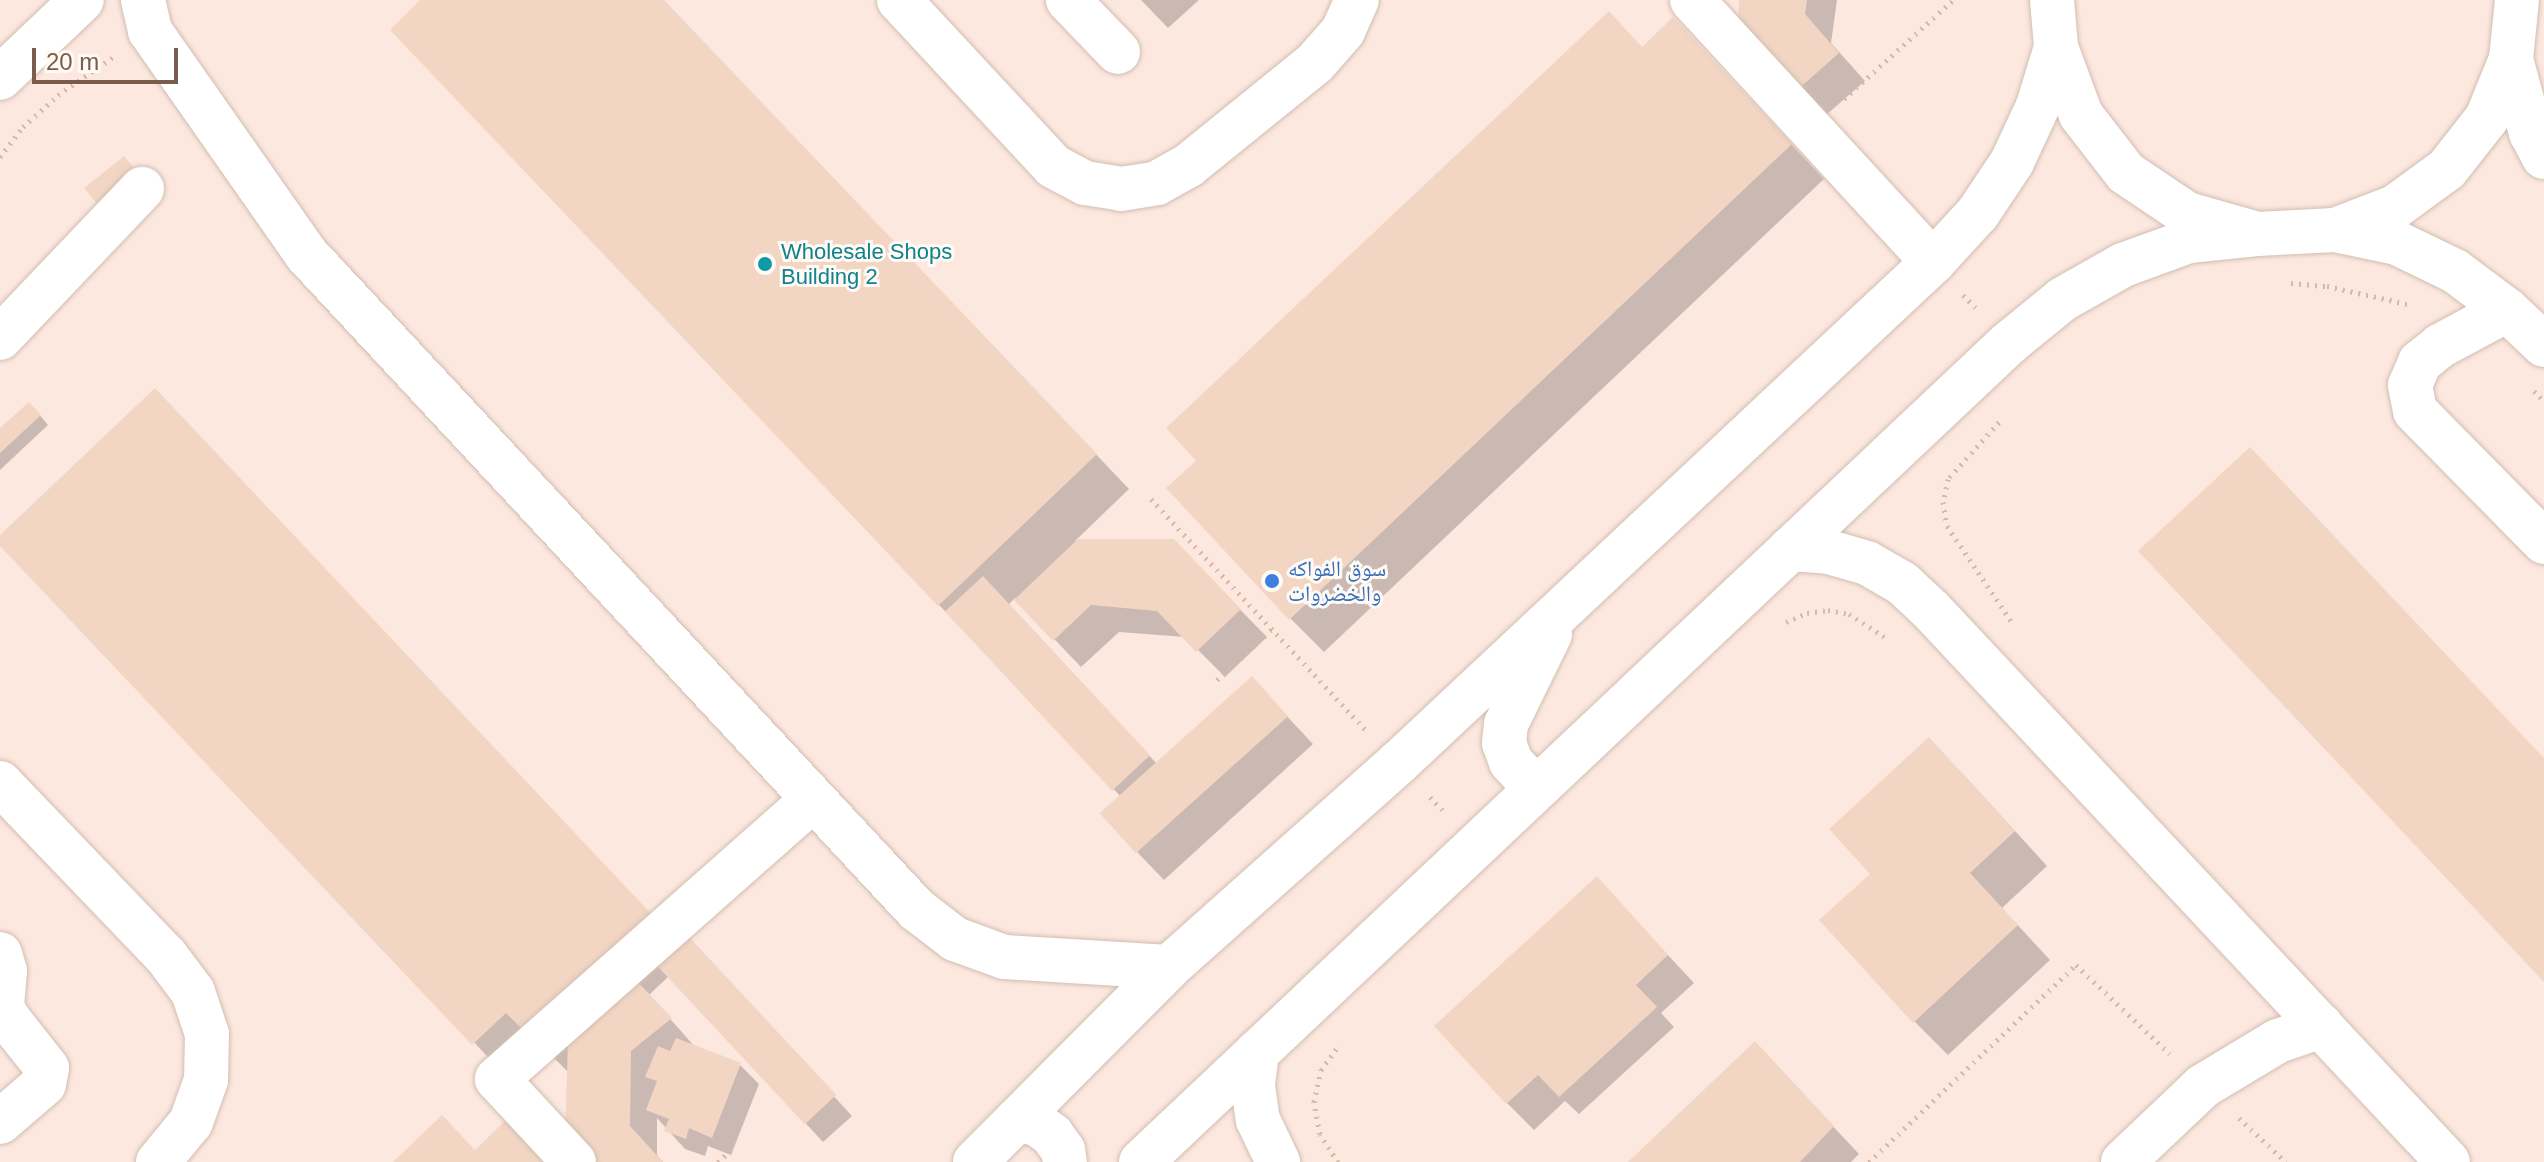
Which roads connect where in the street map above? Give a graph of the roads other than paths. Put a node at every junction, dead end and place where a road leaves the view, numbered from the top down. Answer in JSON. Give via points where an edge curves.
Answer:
{"nodes":[{"id":1,"x":82,"y":0,"type":"edge"},
{"id":2,"x":899,"y":0,"type":"edge"},
{"id":3,"x":1068,"y":0,"type":"edge"},
{"id":4,"x":1357,"y":0,"type":"edge"},
{"id":5,"x":1692,"y":0,"type":"edge"},
{"id":6,"x":2052,"y":0,"type":"edge"},
{"id":7,"x":2517,"y":0,"type":"edge"},
{"id":8,"x":147,"y":15,"type":"edge"},
{"id":9,"x":2056,"y":47,"type":"junction"},
{"id":10,"x":1118,"y":52,"type":"dead end"},
{"id":11,"x":2511,"y":59,"type":"junction"},
{"id":12,"x":0,"y":78,"type":"edge"},
{"id":13,"x":2544,"y":157,"type":"edge"},
{"id":14,"x":142,"y":189,"type":"dead end"},
{"id":15,"x":2335,"y":230,"type":"junction"},
{"id":16,"x":2257,"y":234,"type":"junction"},
{"id":17,"x":1933,"y":262,"type":"junction"},
{"id":18,"x":2507,"y":310,"type":"junction"},
{"id":19,"x":0,"y":338,"type":"edge"},
{"id":20,"x":2544,"y":345,"type":"edge"},
{"id":21,"x":2544,"y":542,"type":"edge"},
{"id":22,"x":1790,"y":549,"type":"junction"},
{"id":23,"x":1561,"y":610,"type":"junction"},
{"id":24,"x":0,"y":783,"type":"edge"},
{"id":25,"x":1541,"y":784,"type":"junction"},
{"id":26,"x":813,"y":799,"type":"junction"},
{"id":27,"x":0,"y":954,"type":"edge"},
{"id":28,"x":1169,"y":967,"type":"junction"},
{"id":29,"x":2321,"y":1026,"type":"junction"},
{"id":30,"x":1257,"y":1052,"type":"junction"},
{"id":31,"x":1017,"y":1120,"type":"junction"},
{"id":32,"x":0,"y":1122,"type":"edge"},
{"id":33,"x":158,"y":1162,"type":"edge"},
{"id":34,"x":574,"y":1162,"type":"edge"},
{"id":35,"x":975,"y":1162,"type":"edge"},
{"id":36,"x":1065,"y":1162,"type":"edge"},
{"id":37,"x":1141,"y":1162,"type":"edge"},
{"id":38,"x":1278,"y":1162,"type":"edge"},
{"id":39,"x":2123,"y":1162,"type":"edge"},
{"id":40,"x":2448,"y":1162,"type":"edge"}],
"edges":[{"from":1,"to":12,"type":"street"},
{"from":2,"to":4,"type":"street","via":[[1053,166],[1085,183],[1121,189],[1157,183],[1189,165],[1315,63],[1343,31]]},
{"from":3,"to":10,"type":"street"},
{"from":5,"to":17,"type":"street"},
{"from":6,"to":9,"type":"street"},
{"from":7,"to":11,"type":"street"},
{"from":8,"to":26,"type":"street","via":[[307,255]]},
{"from":9,"to":16,"type":"street","via":[[2081,115],[2126,173],[2187,214]]},
{"from":9,"to":17,"type":"street","via":[[2038,106],[2012,162],[1978,213]]},
{"from":11,"to":13,"type":"street","via":[[2531,133]]},
{"from":11,"to":15,"type":"street","via":[[2487,118],[2447,169],[2395,207]]},
{"from":14,"to":19,"type":"street"},
{"from":15,"to":16,"type":"street"},
{"from":15,"to":18,"type":"street","via":[[2397,243],[2455,271]]},
{"from":16,"to":22,"type":"street","via":[[2189,241],[2123,265],[2063,299],[2009,343]]},
{"from":17,"to":23,"type":"street"},
{"from":18,"to":20,"type":"street"},
{"from":18,"to":21,"type":"street","via":[[2440,346],[2420,362],[2410,385],[2415,411]]},
{"from":22,"to":25,"type":"street"},
{"from":22,"to":29,"type":"street","via":[[1829,552],[1867,563],[1902,583]]},
{"from":23,"to":25,"type":"street","via":[[1506,724],[1504,743],[1511,762]]},
{"from":23,"to":28,"type":"street"},
{"from":24,"to":33,"type":"street","via":[[166,956],[193,992],[207,1034],[206,1080],[191,1122]]},
{"from":25,"to":30,"type":"street"},
{"from":26,"to":28,"type":"street","via":[[916,909],[955,939],[1004,957]]},
{"from":26,"to":34,"type":"street","via":[[497,1079]]},
{"from":27,"to":32,"type":"street","via":[[5,971],[2,1007],[43,1060],[47,1076]]},
{"from":28,"to":31,"type":"street"},
{"from":29,"to":39,"type":"street","via":[[2278,1041],[2203,1086]]},
{"from":29,"to":40,"type":"street"},
{"from":30,"to":37,"type":"street"},
{"from":30,"to":38,"type":"street","via":[[1253,1086],[1258,1120]]},
{"from":31,"to":35,"type":"street"},
{"from":31,"to":36,"type":"street","via":[[1037,1124],[1052,1135]]}]}
